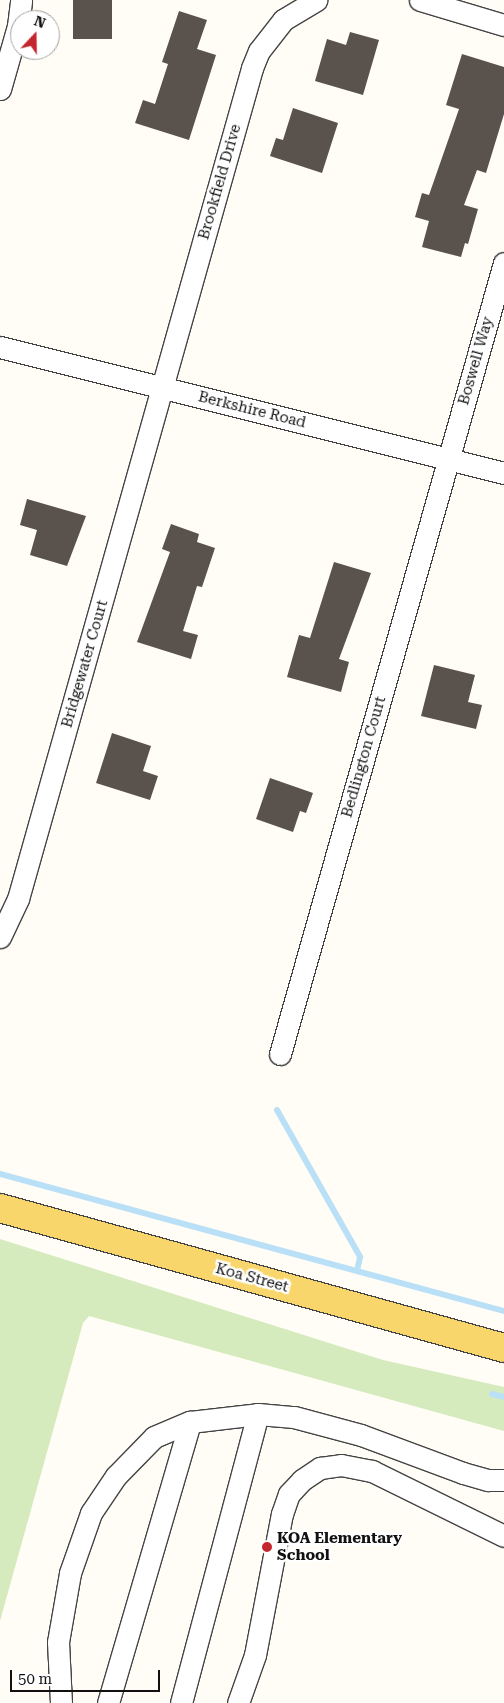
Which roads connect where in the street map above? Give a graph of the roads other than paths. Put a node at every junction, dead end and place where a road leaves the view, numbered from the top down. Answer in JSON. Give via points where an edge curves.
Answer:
{"nodes":[{"id":1,"x":21,"y":0,"type":"edge"},
{"id":2,"x":316,"y":0,"type":"edge"},
{"id":3,"x":420,"y":0,"type":"edge"},
{"id":4,"x":504,"y":25,"type":"edge"},
{"id":5,"x":0,"y":89,"type":"edge"},
{"id":6,"x":504,"y":264,"type":"edge"},
{"id":7,"x":0,"y":347,"type":"edge"},
{"id":8,"x":163,"y":388,"type":"junction"},
{"id":9,"x":449,"y":459,"type":"junction"},
{"id":10,"x":504,"y":473,"type":"edge"},
{"id":11,"x":0,"y":937,"type":"edge"},
{"id":12,"x":280,"y":1054,"type":"dead end"},
{"id":13,"x":0,"y":1208,"type":"edge"},
{"id":14,"x":504,"y":1348,"type":"edge"},
{"id":15,"x":258,"y":1414,"type":"junction"},
{"id":16,"x":190,"y":1422,"type":"junction"},
{"id":17,"x":504,"y":1480,"type":"edge"},
{"id":18,"x":504,"y":1536,"type":"edge"},
{"id":19,"x":61,"y":1703,"type":"edge"},
{"id":20,"x":108,"y":1703,"type":"edge"},
{"id":21,"x":181,"y":1703,"type":"edge"},
{"id":22,"x":238,"y":1703,"type":"edge"}],
"edges":[{"from":1,"to":5,"type":"street","via":[[18,26]]},
{"from":2,"to":8,"type":"street","name":"Brookfield Drive","via":[[283,20],[259,51],[252,68]]},
{"from":3,"to":4,"type":"street"},
{"from":6,"to":9,"type":"street","name":"Boswell Way"},
{"from":7,"to":8,"type":"street","name":"Berkshire Road"},
{"from":8,"to":9,"type":"street","name":"Berkshire Road"},
{"from":8,"to":11,"type":"street","name":"Bridgewater Court","via":[[18,899]]},
{"from":9,"to":10,"type":"street","name":"Berkshire Road"},
{"from":9,"to":12,"type":"street","name":"Bedlington Court"},
{"from":13,"to":14,"type":"main road","name":"Koa Street"},
{"from":15,"to":16,"type":"street"},
{"from":15,"to":17,"type":"street","via":[[294,1417],[361,1435],[464,1473],[488,1480]]},
{"from":15,"to":21,"type":"street"},
{"from":16,"to":19,"type":"street","via":[[154,1436],[116,1476],[91,1513],[70,1572],[58,1642]]},
{"from":16,"to":20,"type":"street"},
{"from":18,"to":22,"type":"street","via":[[372,1471],[341,1464],[320,1468],[289,1494],[282,1514],[256,1655]]}]}
